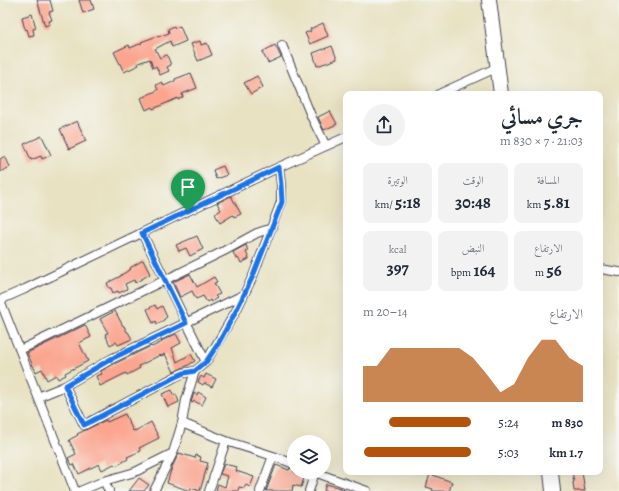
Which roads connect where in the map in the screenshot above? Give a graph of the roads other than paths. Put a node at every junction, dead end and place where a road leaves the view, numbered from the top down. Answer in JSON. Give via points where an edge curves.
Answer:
{"nodes":[{"id":1,"x":488,"y":0,"type":"edge"},
{"id":2,"x":282,"y":45,"type":"dead end"},
{"id":3,"x":498,"y":67,"type":"junction"},
{"id":4,"x":446,"y":91,"type":"edge"},
{"id":5,"x":501,"y":91,"type":"edge"},
{"id":6,"x":343,"y":138,"type":"edge"},
{"id":7,"x":326,"y":146,"type":"junction"},
{"id":8,"x":279,"y":167,"type":"junction"},
{"id":9,"x":272,"y":228,"type":"junction"},
{"id":10,"x":142,"y":233,"type":"junction"},
{"id":11,"x":603,"y":269,"type":"edge"},
{"id":12,"x":619,"y":272,"type":"edge"},
{"id":13,"x":165,"y":280,"type":"junction"},
{"id":14,"x":243,"y":295,"type":"junction"},
{"id":15,"x":0,"y":300,"type":"edge"},
{"id":16,"x":186,"y":323,"type":"junction"},
{"id":17,"x":20,"y":350,"type":"junction"},
{"id":18,"x":206,"y":362,"type":"junction"},
{"id":19,"x":195,"y":371,"type":"junction"},
{"id":20,"x":65,"y":386,"type":"junction"},
{"id":21,"x":38,"y":397,"type":"junction"},
{"id":22,"x":182,"y":423,"type":"junction"},
{"id":23,"x":226,"y":441,"type":"junction"},
{"id":24,"x":173,"y":453,"type":"junction"},
{"id":25,"x":273,"y":456,"type":"junction"},
{"id":26,"x":287,"y":461,"type":"edge"},
{"id":27,"x":551,"y":475,"type":"edge"},
{"id":28,"x":331,"y":478,"type":"edge"},
{"id":29,"x":313,"y":479,"type":"edge"},
{"id":30,"x":104,"y":481,"type":"junction"},
{"id":31,"x":75,"y":491,"type":"edge"},
{"id":32,"x":80,"y":491,"type":"edge"},
{"id":33,"x":109,"y":491,"type":"edge"},
{"id":34,"x":154,"y":491,"type":"edge"},
{"id":35,"x":209,"y":491,"type":"edge"},
{"id":36,"x":260,"y":491,"type":"edge"},
{"id":37,"x":309,"y":491,"type":"edge"},
{"id":38,"x":364,"y":491,"type":"edge"},
{"id":39,"x":553,"y":491,"type":"edge"}],
"edges":[{"from":1,"to":3,"type":"highway"},
{"from":2,"to":7,"type":"street"},
{"from":3,"to":4,"type":"street"},
{"from":3,"to":5,"type":"highway"},
{"from":6,"to":7,"type":"street"},
{"from":7,"to":8,"type":"street"},
{"from":8,"to":9,"type":"street","via":[[282,202]]},
{"from":8,"to":10,"type":"street"},
{"from":9,"to":13,"type":"street","via":[[257,233]]},
{"from":9,"to":14,"type":"street"},
{"from":10,"to":13,"type":"street"},
{"from":10,"to":15,"type":"street"},
{"from":11,"to":12,"type":"street"},
{"from":13,"to":16,"type":"street"},
{"from":13,"to":17,"type":"street"},
{"from":14,"to":16,"type":"street"},
{"from":14,"to":18,"type":"street"},
{"from":15,"to":17,"type":"street"},
{"from":16,"to":18,"type":"street"},
{"from":16,"to":20,"type":"street","via":[[111,359]]},
{"from":17,"to":21,"type":"street"},
{"from":18,"to":19,"type":"street"},
{"from":19,"to":20,"type":"street","via":[[175,377],[84,425]]},
{"from":19,"to":22,"type":"street"},
{"from":20,"to":21,"type":"street"},
{"from":21,"to":31,"type":"street"},
{"from":22,"to":23,"type":"street"},
{"from":22,"to":24,"type":"street"},
{"from":23,"to":25,"type":"street"},
{"from":23,"to":35,"type":"street"},
{"from":24,"to":30,"type":"street","via":[[135,472]]},
{"from":24,"to":34,"type":"street"},
{"from":25,"to":26,"type":"street"},
{"from":25,"to":36,"type":"street"},
{"from":27,"to":39,"type":"highway"},
{"from":28,"to":38,"type":"street"},
{"from":29,"to":37,"type":"street"},
{"from":30,"to":32,"type":"street"},
{"from":30,"to":33,"type":"street"}]}
